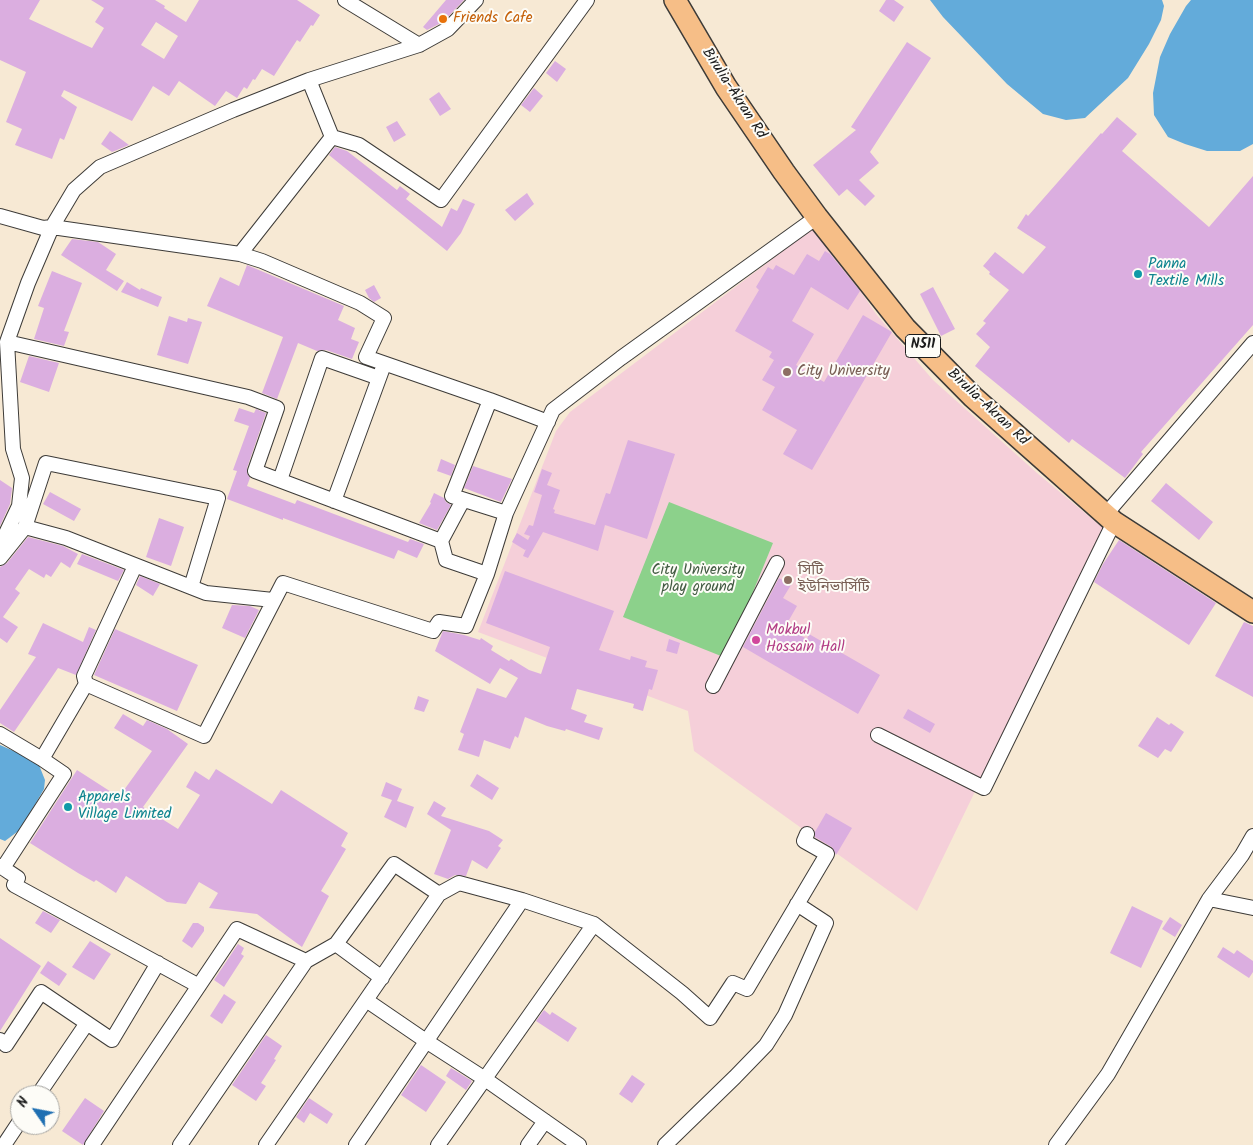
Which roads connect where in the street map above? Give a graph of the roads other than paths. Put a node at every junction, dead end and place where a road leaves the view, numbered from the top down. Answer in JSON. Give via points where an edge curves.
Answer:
{"nodes":[{"id":1,"x":345,"y":0,"type":"edge"},
{"id":2,"x":476,"y":0,"type":"edge"},
{"id":3,"x":587,"y":0,"type":"edge"},
{"id":4,"x":675,"y":0,"type":"edge"},
{"id":5,"x":420,"y":46,"type":"junction"},
{"id":6,"x":309,"y":80,"type":"junction"},
{"id":7,"x":332,"y":137,"type":"junction"},
{"id":8,"x":0,"y":216,"type":"edge"},
{"id":9,"x":817,"y":217,"type":"junction"},
{"id":10,"x":52,"y":227,"type":"junction"},
{"id":11,"x":240,"y":254,"type":"junction"},
{"id":12,"x":7,"y":342,"type":"junction"},
{"id":13,"x":1253,"y":343,"type":"edge"},
{"id":14,"x":384,"y":363,"type":"junction"},
{"id":15,"x":379,"y":378,"type":"junction"},
{"id":16,"x":490,"y":400,"type":"junction"},
{"id":17,"x":548,"y":422,"type":"junction"},
{"id":18,"x":280,"y":480,"type":"junction"},
{"id":19,"x":463,"y":500,"type":"junction"},
{"id":20,"x":334,"y":501,"type":"junction"},
{"id":21,"x":506,"y":513,"type":"junction"},
{"id":22,"x":1110,"y":518,"type":"junction"},
{"id":23,"x":25,"y":527,"type":"junction"},
{"id":24,"x":440,"y":541,"type":"junction"},
{"id":25,"x":0,"y":546,"type":"edge"},
{"id":26,"x":0,"y":558,"type":"edge"},
{"id":27,"x":777,"y":563,"type":"dead end"},
{"id":28,"x":135,"y":566,"type":"junction"},
{"id":29,"x":487,"y":574,"type":"junction"},
{"id":30,"x":190,"y":587,"type":"junction"},
{"id":31,"x":274,"y":600,"type":"junction"},
{"id":32,"x":1253,"y":612,"type":"edge"},
{"id":33,"x":86,"y":684,"type":"junction"},
{"id":34,"x":713,"y":686,"type":"dead end"},
{"id":35,"x":0,"y":734,"type":"edge"},
{"id":36,"x":878,"y":734,"type":"dead end"},
{"id":37,"x":42,"y":758,"type":"junction"},
{"id":38,"x":807,"y":834,"type":"dead end"},
{"id":39,"x":1253,"y":836,"type":"edge"},
{"id":40,"x":2,"y":867,"type":"edge"},
{"id":41,"x":439,"y":894,"type":"junction"},
{"id":42,"x":1208,"y":899,"type":"junction"},
{"id":43,"x":522,"y":900,"type":"junction"},
{"id":44,"x":798,"y":904,"type":"junction"},
{"id":45,"x":1253,"y":908,"type":"edge"},
{"id":46,"x":594,"y":924,"type":"junction"},
{"id":47,"x":336,"y":944,"type":"junction"},
{"id":48,"x":306,"y":961,"type":"junction"},
{"id":49,"x":158,"y":963,"type":"junction"},
{"id":50,"x":382,"y":978,"type":"junction"},
{"id":51,"x":200,"y":986,"type":"junction"},
{"id":52,"x":366,"y":1000,"type":"junction"},
{"id":53,"x":87,"y":1023,"type":"junction"},
{"id":54,"x":0,"y":1040,"type":"edge"},
{"id":55,"x":426,"y":1041,"type":"junction"},
{"id":56,"x":484,"y":1078,"type":"junction"},
{"id":57,"x":45,"y":1085,"type":"edge"},
{"id":58,"x":545,"y":1121,"type":"junction"},
{"id":59,"x":92,"y":1145,"type":"edge"},
{"id":60,"x":180,"y":1145,"type":"edge"},
{"id":61,"x":266,"y":1145,"type":"edge"},
{"id":62,"x":356,"y":1145,"type":"edge"},
{"id":63,"x":438,"y":1145,"type":"edge"},
{"id":64,"x":528,"y":1145,"type":"edge"},
{"id":65,"x":580,"y":1145,"type":"edge"},
{"id":66,"x":665,"y":1145,"type":"edge"},
{"id":67,"x":1056,"y":1145,"type":"edge"}],
"edges":[{"from":1,"to":5,"type":"street"},
{"from":2,"to":5,"type":"street","via":[[448,29]]},
{"from":3,"to":7,"type":"street","via":[[441,200],[359,145]]},
{"from":4,"to":9,"type":"highway","name":"Birulia-Akran Rd","number":"N511","via":[[726,87]]},
{"from":5,"to":6,"type":"street"},
{"from":6,"to":7,"type":"street"},
{"from":6,"to":10,"type":"street","via":[[100,167],[74,190]]},
{"from":7,"to":11,"type":"street"},
{"from":8,"to":10,"type":"street","via":[[43,228]]},
{"from":9,"to":17,"type":"street","via":[[621,358],[553,410]]},
{"from":9,"to":22,"type":"highway","name":"Birulia-Akran Rd","number":"N511","via":[[905,328],[973,397]]},
{"from":10,"to":11,"type":"street"},
{"from":10,"to":12,"type":"street"},
{"from":11,"to":14,"type":"street","via":[[360,303],[384,318],[366,357]]},
{"from":12,"to":18,"type":"street","via":[[248,397],[277,408],[255,471]]},
{"from":12,"to":25,"type":"street","via":[[13,448],[22,478],[19,506]]},
{"from":13,"to":22,"type":"street"},
{"from":14,"to":15,"type":"street"},
{"from":14,"to":16,"type":"street"},
{"from":15,"to":18,"type":"street","via":[[322,358]]},
{"from":15,"to":20,"type":"street"},
{"from":16,"to":17,"type":"street"},
{"from":16,"to":19,"type":"street","via":[[452,496]]},
{"from":17,"to":21,"type":"street"},
{"from":18,"to":20,"type":"street"},
{"from":19,"to":21,"type":"street"},
{"from":19,"to":24,"type":"street"},
{"from":20,"to":24,"type":"street"},
{"from":21,"to":29,"type":"street"},
{"from":22,"to":32,"type":"highway","name":"Birulia-Akran Rd","number":"N511"},
{"from":22,"to":36,"type":"street","via":[[984,788]]},
{"from":23,"to":26,"type":"street"},
{"from":23,"to":28,"type":"street","via":[[66,538]]},
{"from":23,"to":30,"type":"street","via":[[46,463],[218,498]]},
{"from":24,"to":29,"type":"street","via":[[446,560]]},
{"from":27,"to":34,"type":"street"},
{"from":28,"to":30,"type":"street"},
{"from":28,"to":33,"type":"street","via":[[84,676]]},
{"from":29,"to":31,"type":"street","via":[[466,626],[439,622],[433,631],[283,582]]},
{"from":30,"to":31,"type":"street","via":[[206,593]]},
{"from":31,"to":33,"type":"street","via":[[204,736]]},
{"from":33,"to":37,"type":"street"},
{"from":35,"to":37,"type":"street"},
{"from":37,"to":40,"type":"street","via":[[64,774]]},
{"from":38,"to":44,"type":"street","via":[[804,841],[827,854]]},
{"from":39,"to":42,"type":"street"},
{"from":40,"to":49,"type":"street","via":[[18,878],[14,885]]},
{"from":41,"to":43,"type":"street","via":[[459,883]]},
{"from":41,"to":47,"type":"street","via":[[394,864]]},
{"from":41,"to":50,"type":"street"},
{"from":42,"to":45,"type":"street"},
{"from":42,"to":67,"type":"street","via":[[1108,1074]]},
{"from":43,"to":46,"type":"street"},
{"from":43,"to":55,"type":"street"},
{"from":44,"to":46,"type":"street","via":[[747,989],[733,984],[710,1018]]},
{"from":44,"to":66,"type":"street","via":[[826,923],[785,1015],[766,1044]]},
{"from":46,"to":56,"type":"street"},
{"from":47,"to":48,"type":"street"},
{"from":47,"to":50,"type":"street"},
{"from":48,"to":51,"type":"street","via":[[238,929]]},
{"from":48,"to":60,"type":"street"},
{"from":49,"to":51,"type":"street"},
{"from":49,"to":53,"type":"street","via":[[112,1040]]},
{"from":50,"to":52,"type":"street"},
{"from":51,"to":59,"type":"street"},
{"from":52,"to":55,"type":"street"},
{"from":52,"to":61,"type":"street"},
{"from":53,"to":54,"type":"street","via":[[42,992],[6,1045]]},
{"from":53,"to":57,"type":"street"},
{"from":55,"to":56,"type":"street"},
{"from":55,"to":62,"type":"street"},
{"from":56,"to":58,"type":"street"},
{"from":56,"to":63,"type":"street"},
{"from":58,"to":64,"type":"street"},
{"from":58,"to":65,"type":"street"}]}
